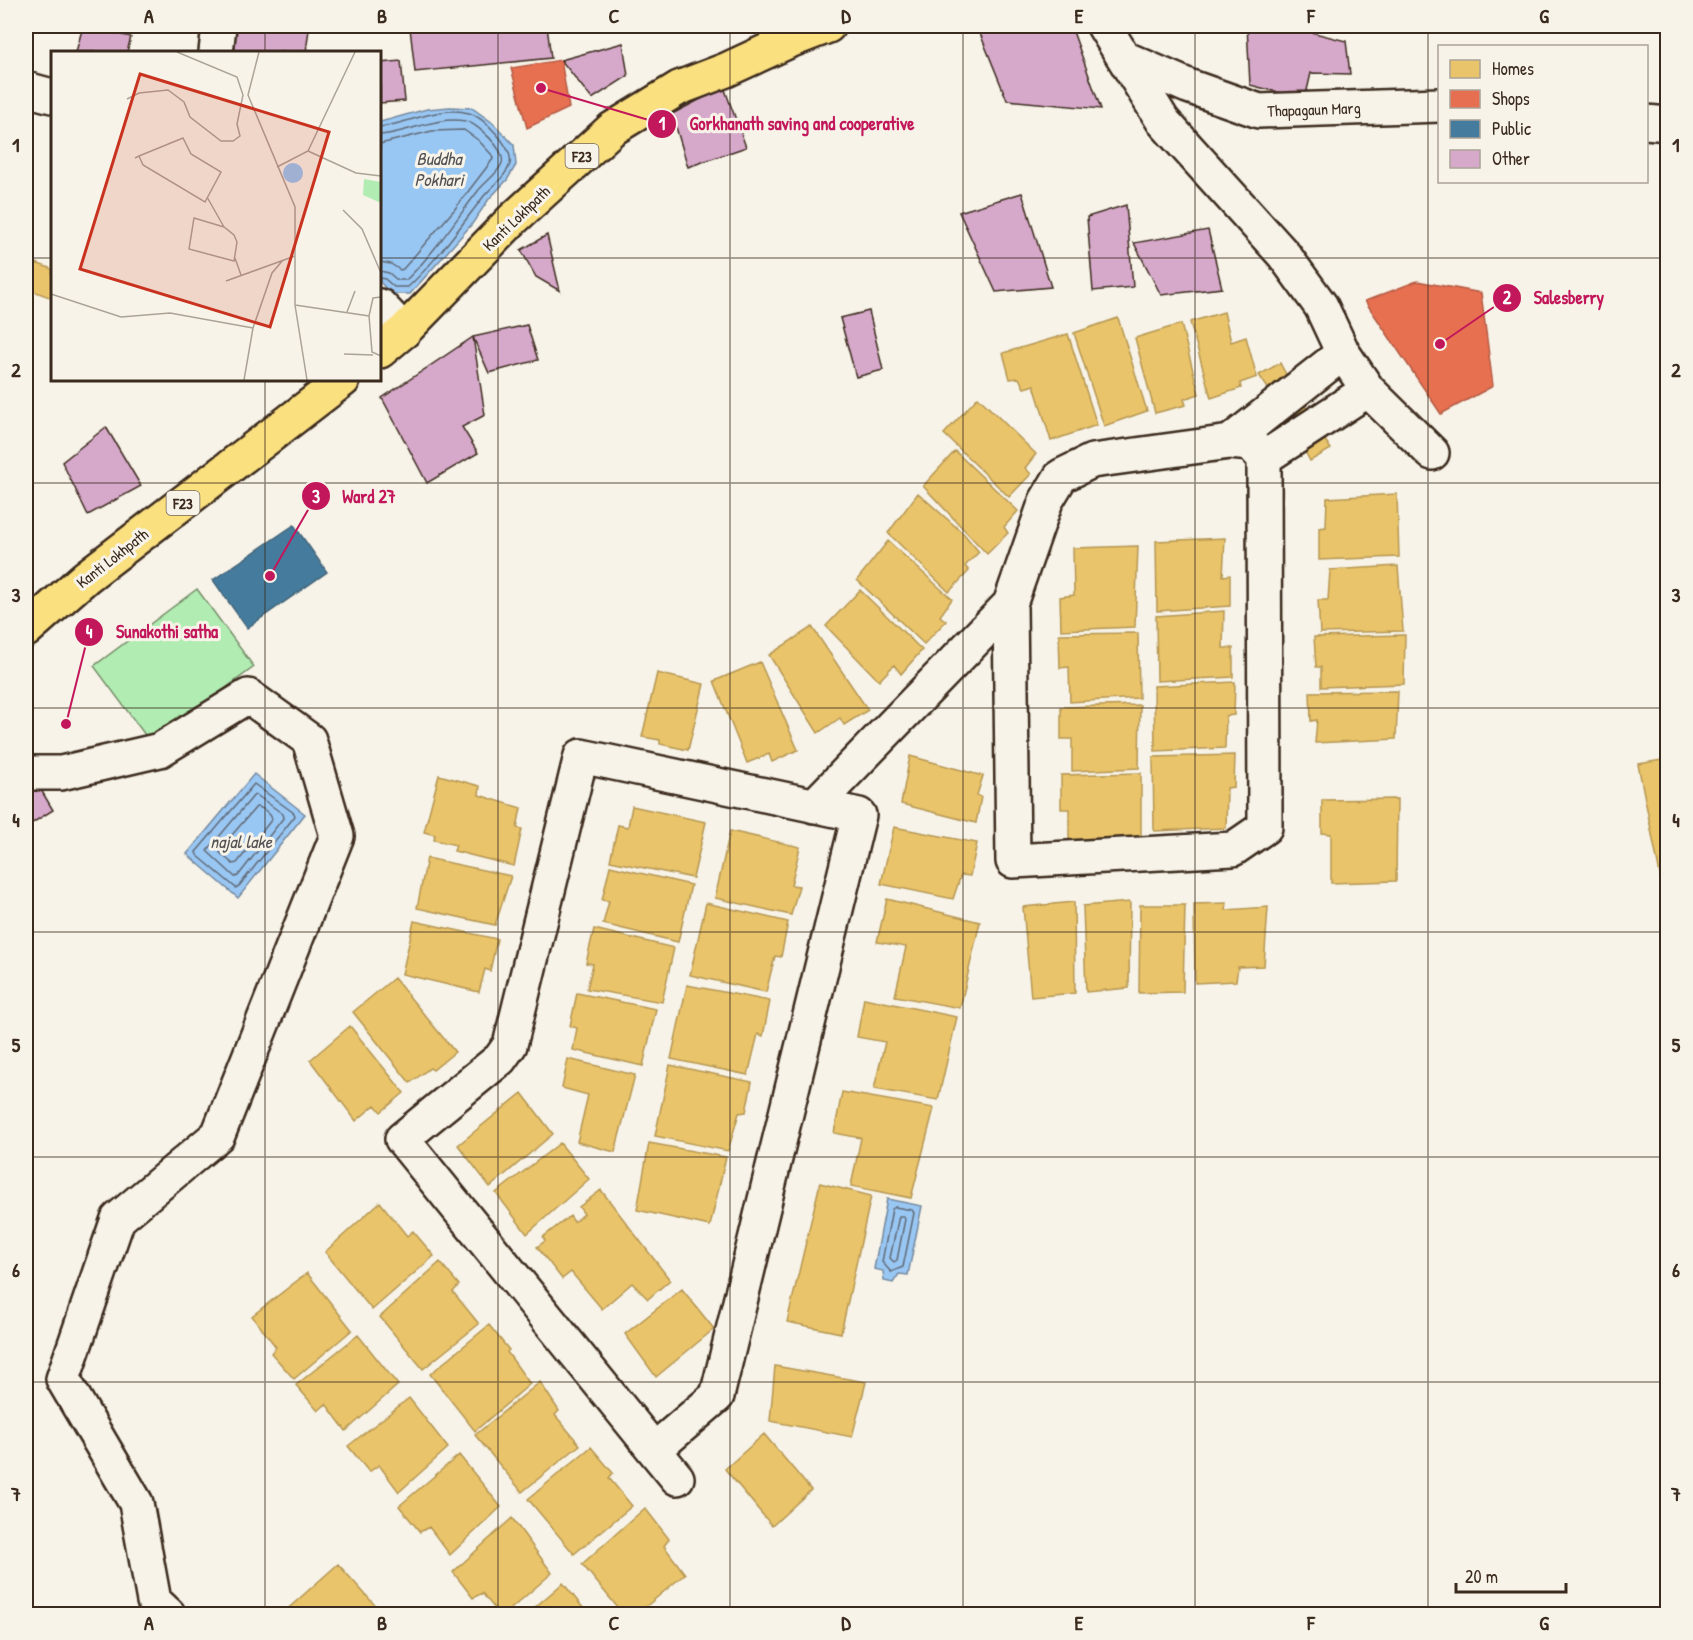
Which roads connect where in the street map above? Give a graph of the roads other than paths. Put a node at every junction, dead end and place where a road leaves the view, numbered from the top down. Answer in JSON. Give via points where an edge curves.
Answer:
{"nodes":[{"id":1,"x":219,"y":26,"type":"edge"},
{"id":2,"x":828,"y":26,"type":"edge"},
{"id":3,"x":1104,"y":26,"type":"edge"},
{"id":4,"x":216,"y":51,"type":"edge"},
{"id":5,"x":1126,"y":59,"type":"junction"},
{"id":6,"x":26,"y":89,"type":"edge"},
{"id":7,"x":51,"y":96,"type":"edge"},
{"id":8,"x":1438,"y":105,"type":"edge"},
{"id":9,"x":1648,"y":122,"type":"edge"},
{"id":10,"x":1668,"y":124,"type":"edge"},
{"id":11,"x":381,"y":309,"type":"edge"},
{"id":12,"x":392,"y":341,"type":"edge"},
{"id":13,"x":1343,"y":354,"type":"junction"},
{"id":14,"x":343,"y":381,"type":"edge"},
{"id":15,"x":1368,"y":390,"type":"junction"},
{"id":16,"x":1230,"y":442,"type":"junction"},
{"id":17,"x":1432,"y":453,"type":"dead end"},
{"id":18,"x":1264,"y":458,"type":"junction"},
{"id":19,"x":1010,"y":604,"type":"junction"},
{"id":20,"x":26,"y":630,"type":"edge"},
{"id":21,"x":26,"y":773,"type":"edge"},
{"id":22,"x":814,"y":806,"type":"junction"},
{"id":23,"x":654,"y":1450,"type":"junction"},
{"id":24,"x":677,"y":1478,"type":"dead end"},
{"id":25,"x":168,"y":1614,"type":"edge"}],
"edges":[{"from":1,"to":4,"type":"street"},
{"from":2,"to":12,"type":"main road","name":"Kanti Lokhpath","number":"F23","via":[[679,88],[612,129],[512,220]]},
{"from":3,"to":5,"type":"street"},
{"from":5,"to":8,"type":"street","name":"Thapagaun Marg","via":[[1259,111]]},
{"from":5,"to":13,"type":"street","via":[[1163,121],[1284,255],[1321,306]]},
{"from":6,"to":7,"type":"street"},
{"from":9,"to":10,"type":"street"},
{"from":11,"to":12,"type":"street"},
{"from":13,"to":15,"type":"street"},
{"from":13,"to":16,"type":"street"},
{"from":14,"to":20,"type":"main road","name":"Kanti Lokhpath","number":"F23","via":[[86,577]]},
{"from":15,"to":17,"type":"street"},
{"from":15,"to":18,"type":"street"},
{"from":16,"to":18,"type":"street","via":[[1251,444]]},
{"from":16,"to":19,"type":"street","via":[[1092,461],[1061,476],[1046,501]]},
{"from":18,"to":19,"type":"street","via":[[1265,826],[1233,849],[1013,861]]},
{"from":19,"to":22,"type":"street"},
{"from":21,"to":25,"type":"street","via":[[61,773],[160,750],[248,696],[309,740],[337,836],[218,1135],[118,1220],[63,1379],[136,1503],[154,1601]]},
{"from":22,"to":23,"type":"street","via":[[859,815],[717,1396]]},
{"from":22,"to":23,"type":"street","via":[[581,756],[510,1045],[500,1059],[402,1139]]},
{"from":23,"to":24,"type":"street"}]}
